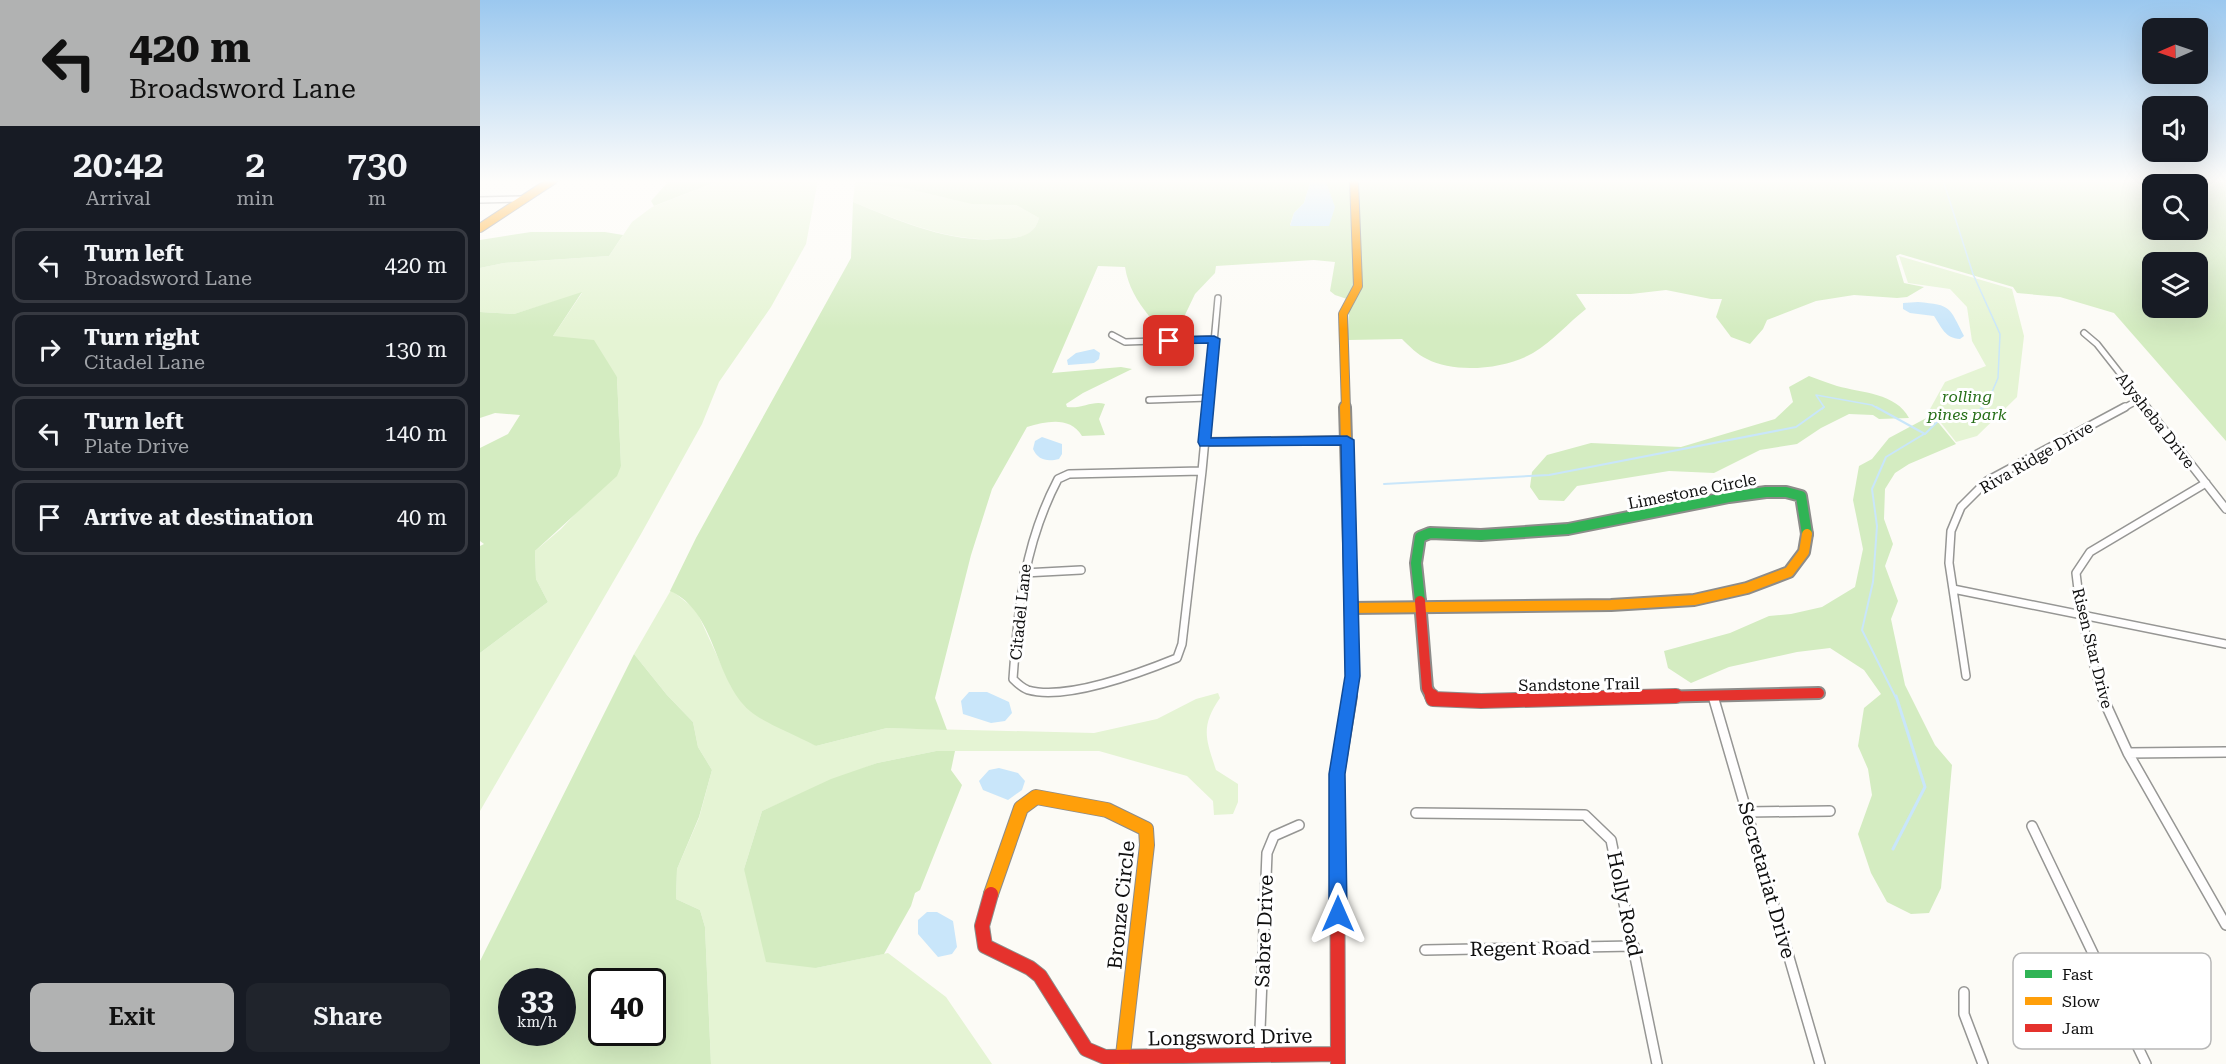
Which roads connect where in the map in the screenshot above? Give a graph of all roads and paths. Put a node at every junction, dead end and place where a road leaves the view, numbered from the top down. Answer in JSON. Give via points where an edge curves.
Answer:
{"nodes":[{"id":1,"x":1356,"y":230,"type":"edge"},
{"id":2,"x":1218,"y":298,"type":"dead end"},
{"id":3,"x":2084,"y":333,"type":"dead end"},
{"id":4,"x":1112,"y":335,"type":"dead end"},
{"id":5,"x":1214,"y":339,"type":"junction"},
{"id":6,"x":1209,"y":398,"type":"junction"},
{"id":7,"x":2140,"y":399,"type":"junction"},
{"id":8,"x":1149,"y":400,"type":"dead end"},
{"id":9,"x":1347,"y":440,"type":"junction"},
{"id":10,"x":1204,"y":442,"type":"junction"},
{"id":11,"x":1202,"y":471,"type":"junction"},
{"id":12,"x":2206,"y":483,"type":"junction"},
{"id":13,"x":2226,"y":509,"type":"edge"},
{"id":14,"x":1081,"y":570,"type":"dead end"},
{"id":15,"x":1024,"y":573,"type":"junction"},
{"id":16,"x":1953,"y":589,"type":"junction"},
{"id":17,"x":1420,"y":607,"type":"junction"},
{"id":18,"x":1351,"y":608,"type":"junction"},
{"id":19,"x":2081,"y":614,"type":"junction"},
{"id":20,"x":2226,"y":644,"type":"edge"},
{"id":21,"x":1966,"y":676,"type":"dead end"},
{"id":22,"x":1819,"y":693,"type":"dead end"},
{"id":23,"x":1713,"y":696,"type":"junction"},
{"id":24,"x":2226,"y":752,"type":"edge"},
{"id":25,"x":2128,"y":753,"type":"junction"},
{"id":26,"x":1830,"y":811,"type":"dead end"},
{"id":27,"x":1747,"y":812,"type":"junction"},
{"id":28,"x":1416,"y":813,"type":"dead end"},
{"id":29,"x":1299,"y":825,"type":"dead end"},
{"id":30,"x":2032,"y":826,"type":"dead end"},
{"id":31,"x":2226,"y":925,"type":"edge"},
{"id":32,"x":1634,"y":946,"type":"junction"},
{"id":33,"x":1425,"y":950,"type":"dead end"},
{"id":34,"x":2093,"y":953,"type":"edge"},
{"id":35,"x":1964,"y":992,"type":"dead end"},
{"id":36,"x":2139,"y":1049,"type":"edge"},
{"id":37,"x":1259,"y":1055,"type":"junction"},
{"id":38,"x":1338,"y":1059,"type":"edge"},
{"id":39,"x":1122,"y":1060,"type":"edge"},
{"id":40,"x":1657,"y":1064,"type":"edge"},
{"id":41,"x":1820,"y":1064,"type":"edge"},
{"id":42,"x":1983,"y":1064,"type":"edge"},
{"id":43,"x":2146,"y":1064,"type":"edge"}],
"edges":[{"from":1,"to":9,"type":"street","via":[[1358,286],[1343,314]]},
{"from":2,"to":5,"type":"street","name":"Citadel Lane"},
{"from":3,"to":7,"type":"street","name":"Alysheba Drive"},
{"from":4,"to":5,"type":"street","via":[[1125,342]]},
{"from":5,"to":6,"type":"street","name":"Citadel Lane"},
{"from":6,"to":8,"type":"street"},
{"from":6,"to":10,"type":"street","name":"Citadel Lane"},
{"from":7,"to":12,"type":"street","name":"Alysheba Drive"},
{"from":7,"to":16,"type":"street","name":"Riva Ridge Drive","via":[[1995,476],[1968,498],[1950,538]]},
{"from":9,"to":10,"type":"street"},
{"from":9,"to":18,"type":"street"},
{"from":10,"to":11,"type":"street","name":"Citadel Lane"},
{"from":11,"to":15,"type":"street","name":"Citadel Lane","via":[[1069,474],[1058,479],[1027,551]]},
{"from":11,"to":15,"type":"street","name":"Citadel Lane","via":[[1182,644],[1177,658],[1096,686],[1029,691],[1013,680]]},
{"from":12,"to":13,"type":"street","name":"Alysheba Drive"},
{"from":12,"to":19,"type":"street","name":"Risen Star Drive","via":[[2090,552],[2076,573]]},
{"from":14,"to":15,"type":"street"},
{"from":16,"to":19,"type":"street"},
{"from":16,"to":21,"type":"street","name":"Riva Ridge Drive"},
{"from":17,"to":17,"type":"street","name":"Limestone Circle","via":[[1663,603],[1759,585],[1791,571],[1803,556],[1810,538],[1806,513],[1801,496],[1766,492],[1568,529],[1481,535],[1430,533],[1420,537],[1416,547]]},
{"from":17,"to":18,"type":"street","name":"Limestone Circle"},
{"from":17,"to":23,"type":"street","name":"Sandstone Trail","via":[[1427,688],[1433,699]]},
{"from":18,"to":38,"type":"street","via":[[1353,676],[1337,774]]},
{"from":19,"to":20,"type":"street"},
{"from":19,"to":25,"type":"street","name":"Risen Star Drive","via":[[2104,704]]},
{"from":22,"to":23,"type":"street","name":"Sandstone Trail"},
{"from":23,"to":27,"type":"street","name":"Secretariat Drive"},
{"from":24,"to":25,"type":"street"},
{"from":25,"to":31,"type":"street","name":"Risen Star Drive"},
{"from":26,"to":27,"type":"street"},
{"from":27,"to":41,"type":"street","name":"Secretariat Drive"},
{"from":28,"to":32,"type":"street","name":"Holly Road","via":[[1585,815],[1611,840]]},
{"from":29,"to":37,"type":"street","name":"Sabre Drive","via":[[1274,836],[1267,853]]},
{"from":30,"to":34,"type":"street"},
{"from":32,"to":33,"type":"street","name":"Regent Road"},
{"from":32,"to":40,"type":"street","name":"Holly Road"},
{"from":35,"to":42,"type":"street","via":[[1964,1014]]},
{"from":36,"to":43,"type":"street"},
{"from":37,"to":38,"type":"street","name":"Longsword Drive"},
{"from":37,"to":39,"type":"street","name":"Longsword Drive"},
{"from":39,"to":39,"type":"street","name":"Bronze Circle","via":[[1086,1049],[1040,976],[985,946],[981,936],[981,924],[1021,808],[1036,797],[1068,801],[1134,819],[1146,830]]}]}
